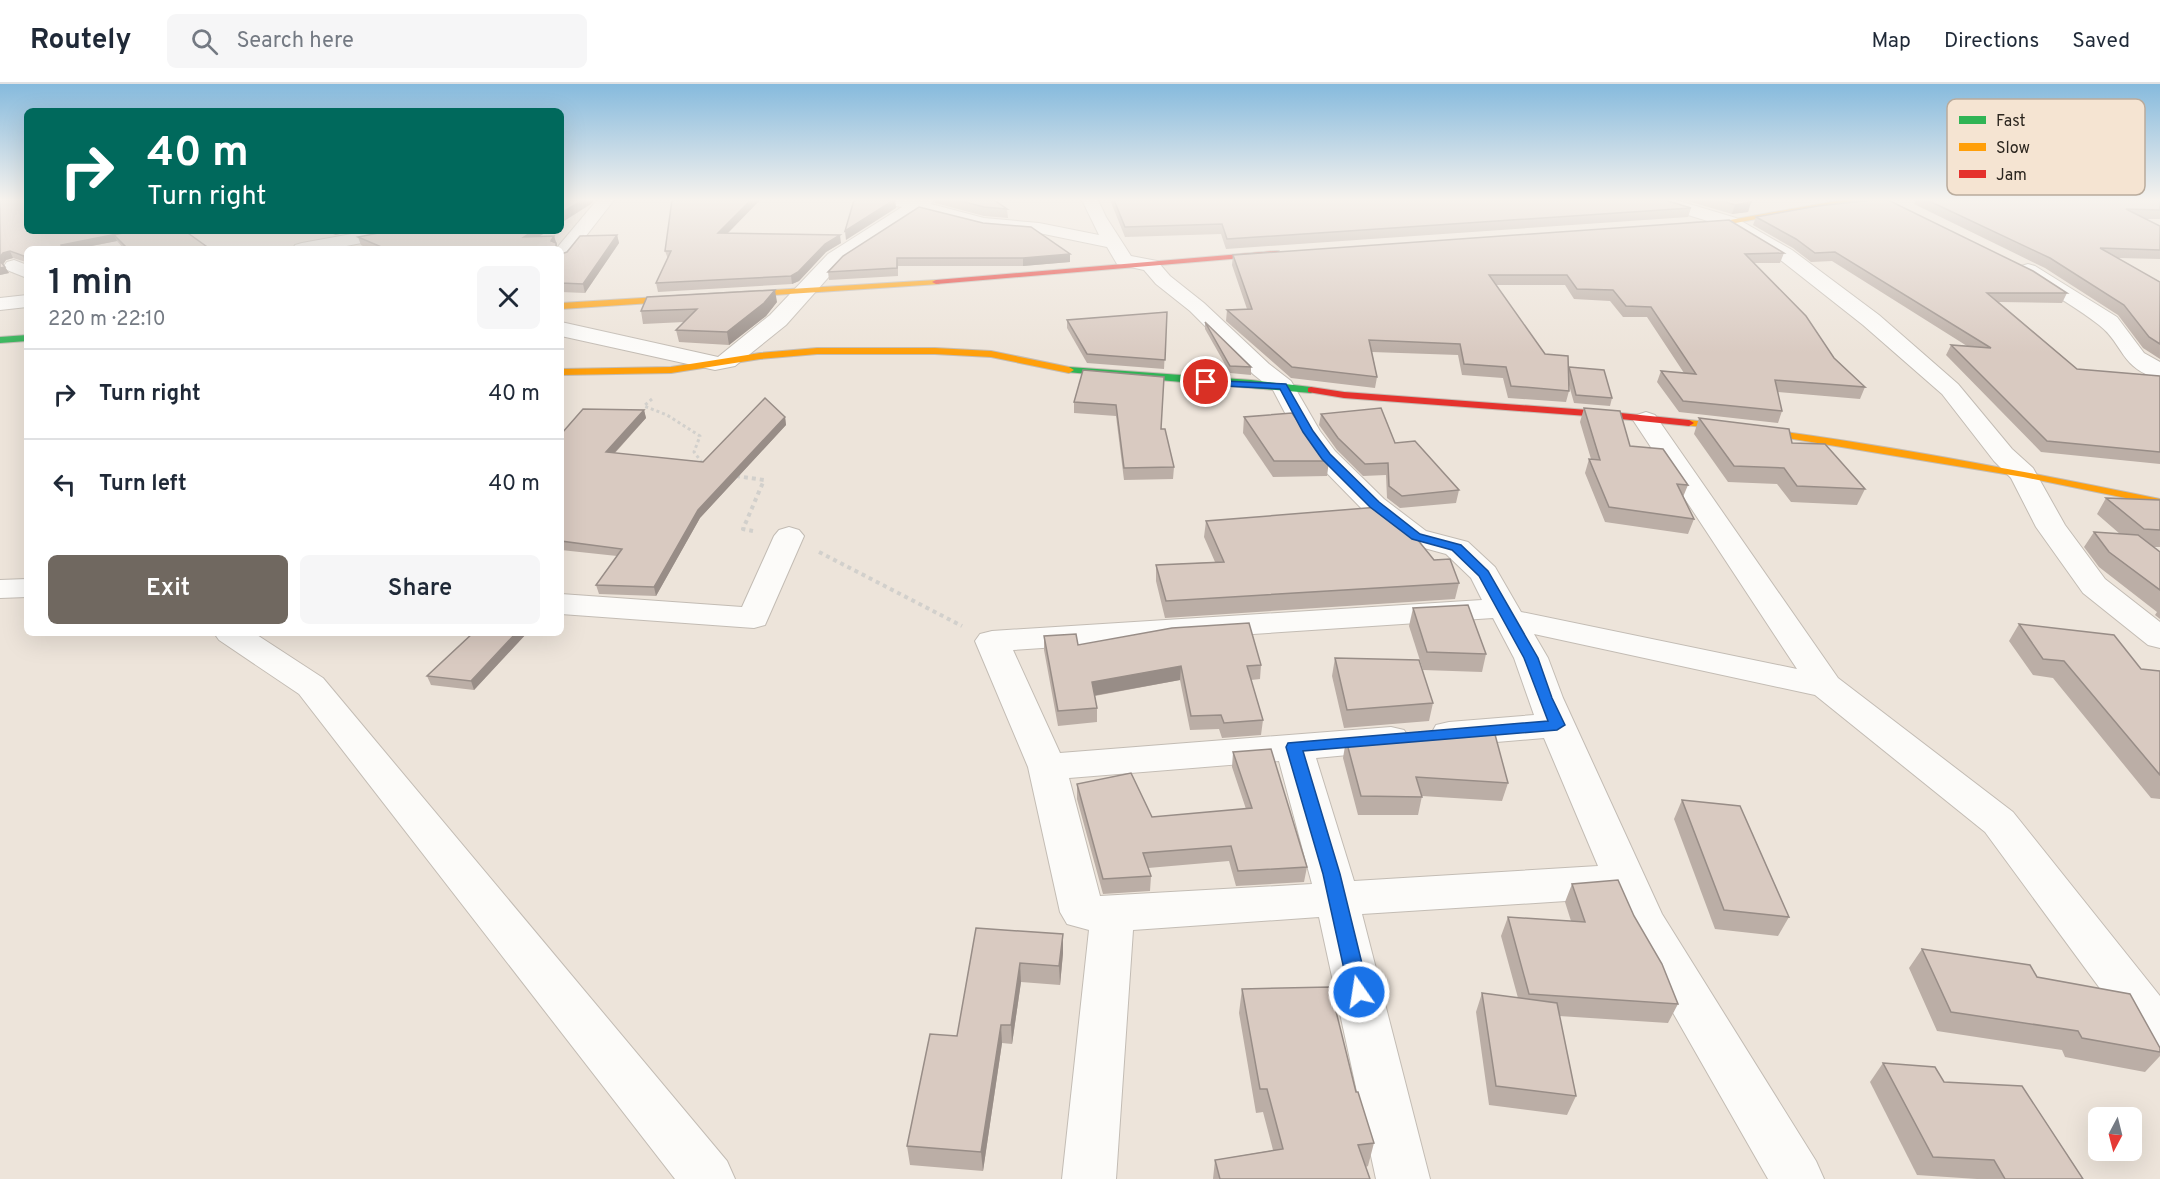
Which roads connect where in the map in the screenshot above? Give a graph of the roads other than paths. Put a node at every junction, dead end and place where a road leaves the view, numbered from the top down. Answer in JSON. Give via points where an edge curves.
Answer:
{"nodes":[{"id":1,"x":846,"y":251,"type":"edge"},
{"id":2,"x":1118,"y":251,"type":"edge"},
{"id":3,"x":1780,"y":251,"type":"edge"},
{"id":4,"x":1292,"y":252,"type":"edge"},
{"id":5,"x":2007,"y":260,"type":"edge"},
{"id":6,"x":1150,"y":265,"type":"junction"},
{"id":7,"x":804,"y":292,"type":"junction"},
{"id":8,"x":24,"y":301,"type":"edge"},
{"id":9,"x":0,"y":304,"type":"edge"},
{"id":10,"x":564,"y":306,"type":"edge"},
{"id":11,"x":564,"y":330,"type":"edge"},
{"id":12,"x":24,"y":338,"type":"edge"},
{"id":13,"x":0,"y":340,"type":"edge"},
{"id":14,"x":721,"y":362,"type":"junction"},
{"id":15,"x":564,"y":372,"type":"edge"},
{"id":16,"x":2160,"y":372,"type":"edge"},
{"id":17,"x":1283,"y":386,"type":"junction"},
{"id":18,"x":1646,"y":420,"type":"junction"},
{"id":19,"x":2023,"y":474,"type":"junction"},
{"id":20,"x":2160,"y":502,"type":"edge"},
{"id":21,"x":789,"y":536,"type":"dead end"},
{"id":22,"x":24,"y":588,"type":"edge"},
{"id":23,"x":0,"y":589,"type":"edge"},
{"id":24,"x":564,"y":604,"type":"edge"},
{"id":25,"x":1506,"y":613,"type":"junction"},
{"id":26,"x":236,"y":636,"type":"edge"},
{"id":27,"x":2160,"y":638,"type":"edge"},
{"id":28,"x":1826,"y":686,"type":"junction"},
{"id":29,"x":1557,"y":725,"type":"junction"},
{"id":30,"x":1294,"y":747,"type":"junction"},
{"id":31,"x":1047,"y":767,"type":"junction"},
{"id":32,"x":1626,"y":880,"type":"junction"},
{"id":33,"x":1337,"y":899,"type":"junction"},
{"id":34,"x":1112,"y":914,"type":"junction"},
{"id":35,"x":2160,"y":1032,"type":"edge"},
{"id":36,"x":708,"y":1179,"type":"edge"},
{"id":37,"x":1089,"y":1179,"type":"edge"},
{"id":38,"x":1403,"y":1179,"type":"edge"},
{"id":39,"x":1797,"y":1179,"type":"edge"}],
"edges":[{"from":1,"to":7,"type":"street"},
{"from":2,"to":6,"type":"street","via":[[1124,260]]},
{"from":3,"to":19,"type":"street","via":[[1871,320],[1950,389]]},
{"from":4,"to":6,"type":"street"},
{"from":5,"to":16,"type":"street","via":[[2037,274],[2109,322],[2136,358]]},
{"from":6,"to":7,"type":"street"},
{"from":6,"to":17,"type":"street"},
{"from":7,"to":10,"type":"street"},
{"from":7,"to":14,"type":"street","via":[[778,320]]},
{"from":8,"to":9,"type":"street"},
{"from":11,"to":14,"type":"street"},
{"from":12,"to":13,"type":"street"},
{"from":14,"to":15,"type":"street","via":[[671,370]]},
{"from":14,"to":17,"type":"street","via":[[817,351],[935,351],[991,354],[1119,376]]},
{"from":17,"to":18,"type":"street","via":[[1344,395]]},
{"from":17,"to":25,"type":"street","via":[[1326,457],[1374,505],[1416,537],[1457,548],[1484,574]]},
{"from":18,"to":19,"type":"street","via":[[1763,431]]},
{"from":18,"to":28,"type":"street"},
{"from":19,"to":20,"type":"street"},
{"from":19,"to":27,"type":"street","via":[[2051,527],[2094,586]]},
{"from":21,"to":24,"type":"street","via":[[754,618]]},
{"from":22,"to":23,"type":"street"},
{"from":25,"to":28,"type":"street"},
{"from":25,"to":29,"type":"street","via":[[1531,658]]},
{"from":25,"to":31,"type":"street","via":[[992,641]]},
{"from":26,"to":36,"type":"street","via":[[311,686]]},
{"from":28,"to":35,"type":"street","via":[[1999,822]]},
{"from":29,"to":30,"type":"street"},
{"from":29,"to":32,"type":"street"},
{"from":30,"to":31,"type":"street"},
{"from":30,"to":33,"type":"street"},
{"from":31,"to":34,"type":"street","via":[[1083,912]]},
{"from":32,"to":33,"type":"street"},
{"from":32,"to":39,"type":"street","via":[[1644,922]]},
{"from":33,"to":34,"type":"street"},
{"from":33,"to":38,"type":"street"},
{"from":34,"to":37,"type":"street"}]}
